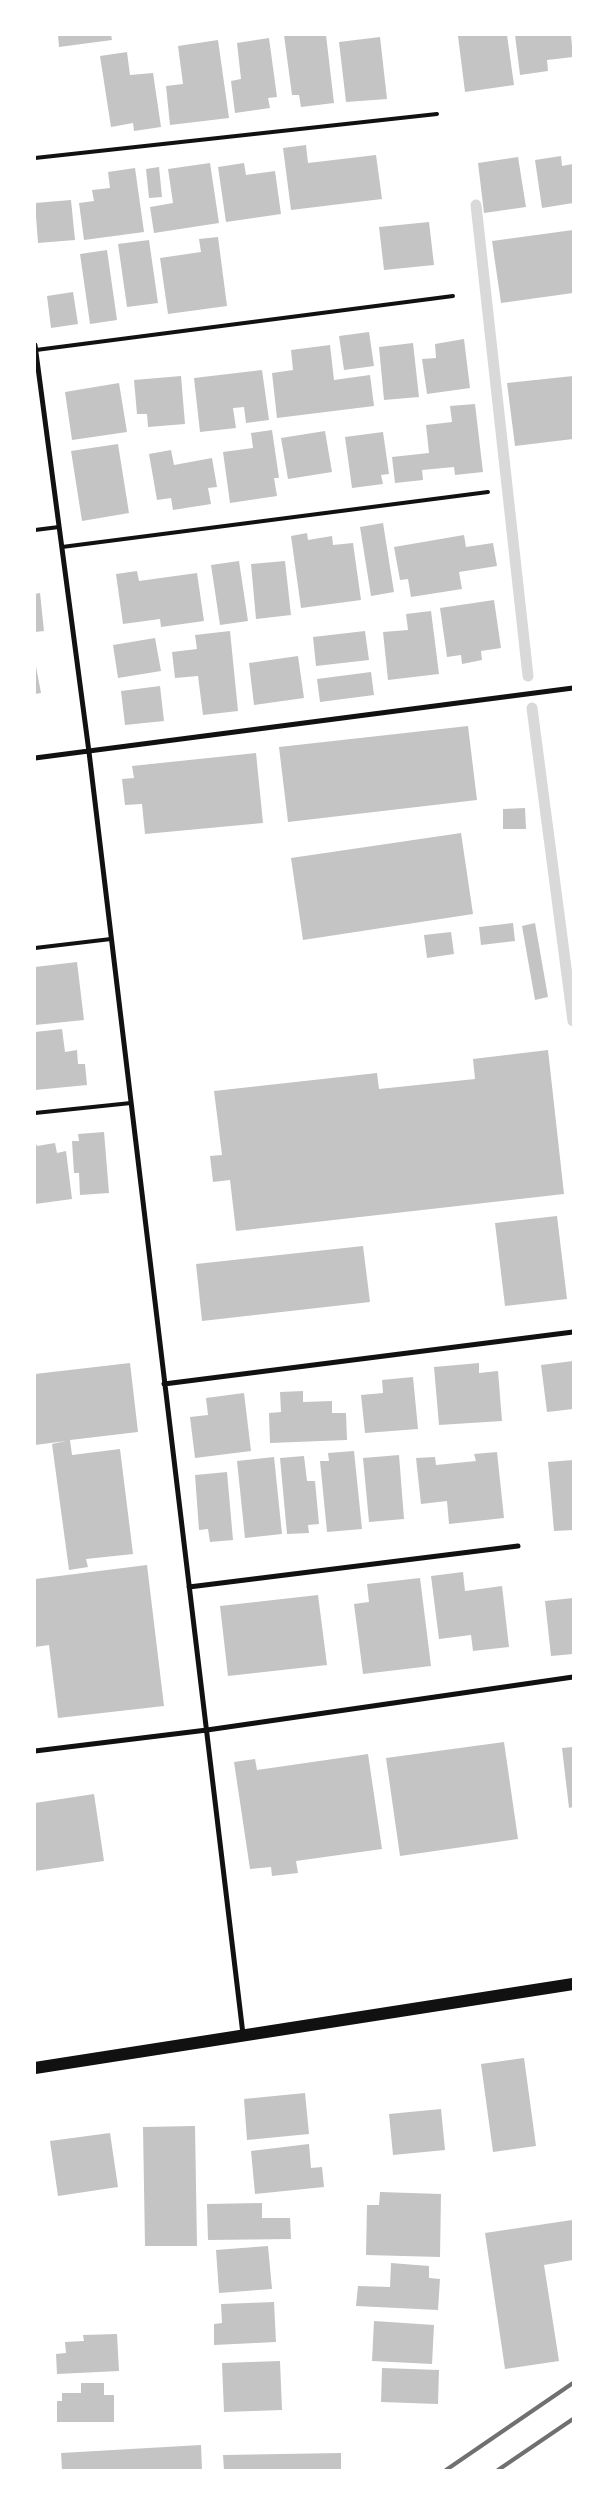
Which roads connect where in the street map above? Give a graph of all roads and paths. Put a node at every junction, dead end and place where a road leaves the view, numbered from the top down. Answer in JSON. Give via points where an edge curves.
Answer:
{"nodes":[{"id":1,"x":437,"y":114,"type":"dead end"},
{"id":2,"x":35,"y":158,"type":"edge"},
{"id":3,"x":453,"y":296,"type":"dead end"},
{"id":4,"x":35,"y":345,"type":"edge"},
{"id":5,"x":36,"y":350,"type":"edge"},
{"id":6,"x":488,"y":492,"type":"dead end"},
{"id":7,"x":59,"y":527,"type":"junction"},
{"id":8,"x":35,"y":530,"type":"edge"},
{"id":9,"x":62,"y":546,"type":"junction"},
{"id":10,"x":573,"y":688,"type":"edge"},
{"id":11,"x":88,"y":752,"type":"junction"},
{"id":12,"x":35,"y":758,"type":"edge"},
{"id":13,"x":111,"y":939,"type":"junction"},
{"id":14,"x":35,"y":948,"type":"edge"},
{"id":15,"x":131,"y":1102,"type":"junction"},
{"id":16,"x":35,"y":1113,"type":"edge"},
{"id":17,"x":573,"y":1332,"type":"edge"},
{"id":18,"x":164,"y":1384,"type":"junction"},
{"id":19,"x":518,"y":1546,"type":"dead end"},
{"id":20,"x":189,"y":1587,"type":"junction"},
{"id":21,"x":573,"y":1677,"type":"edge"},
{"id":22,"x":207,"y":1730,"type":"junction"},
{"id":23,"x":35,"y":1751,"type":"edge"},
{"id":24,"x":573,"y":1984,"type":"edge"},
{"id":25,"x":244,"y":2035,"type":"junction"},
{"id":26,"x":35,"y":2068,"type":"edge"}],
"edges":[{"from":1,"to":2,"type":"lane"},
{"from":3,"to":5,"type":"lane"},
{"from":4,"to":5,"type":"street"},
{"from":5,"to":7,"type":"street"},
{"from":6,"to":9,"type":"lane"},
{"from":7,"to":8,"type":"lane"},
{"from":7,"to":9,"type":"street"},
{"from":9,"to":11,"type":"street"},
{"from":10,"to":11,"type":"street"},
{"from":11,"to":12,"type":"street"},
{"from":11,"to":13,"type":"street"},
{"from":13,"to":14,"type":"lane"},
{"from":13,"to":15,"type":"street"},
{"from":15,"to":16,"type":"lane"},
{"from":15,"to":18,"type":"street"},
{"from":17,"to":18,"type":"street"},
{"from":18,"to":20,"type":"street"},
{"from":19,"to":20,"type":"street"},
{"from":20,"to":22,"type":"street"},
{"from":21,"to":22,"type":"street"},
{"from":22,"to":23,"type":"street"},
{"from":22,"to":25,"type":"street"},
{"from":24,"to":25,"type":"main road"},
{"from":25,"to":26,"type":"main road"}]}
